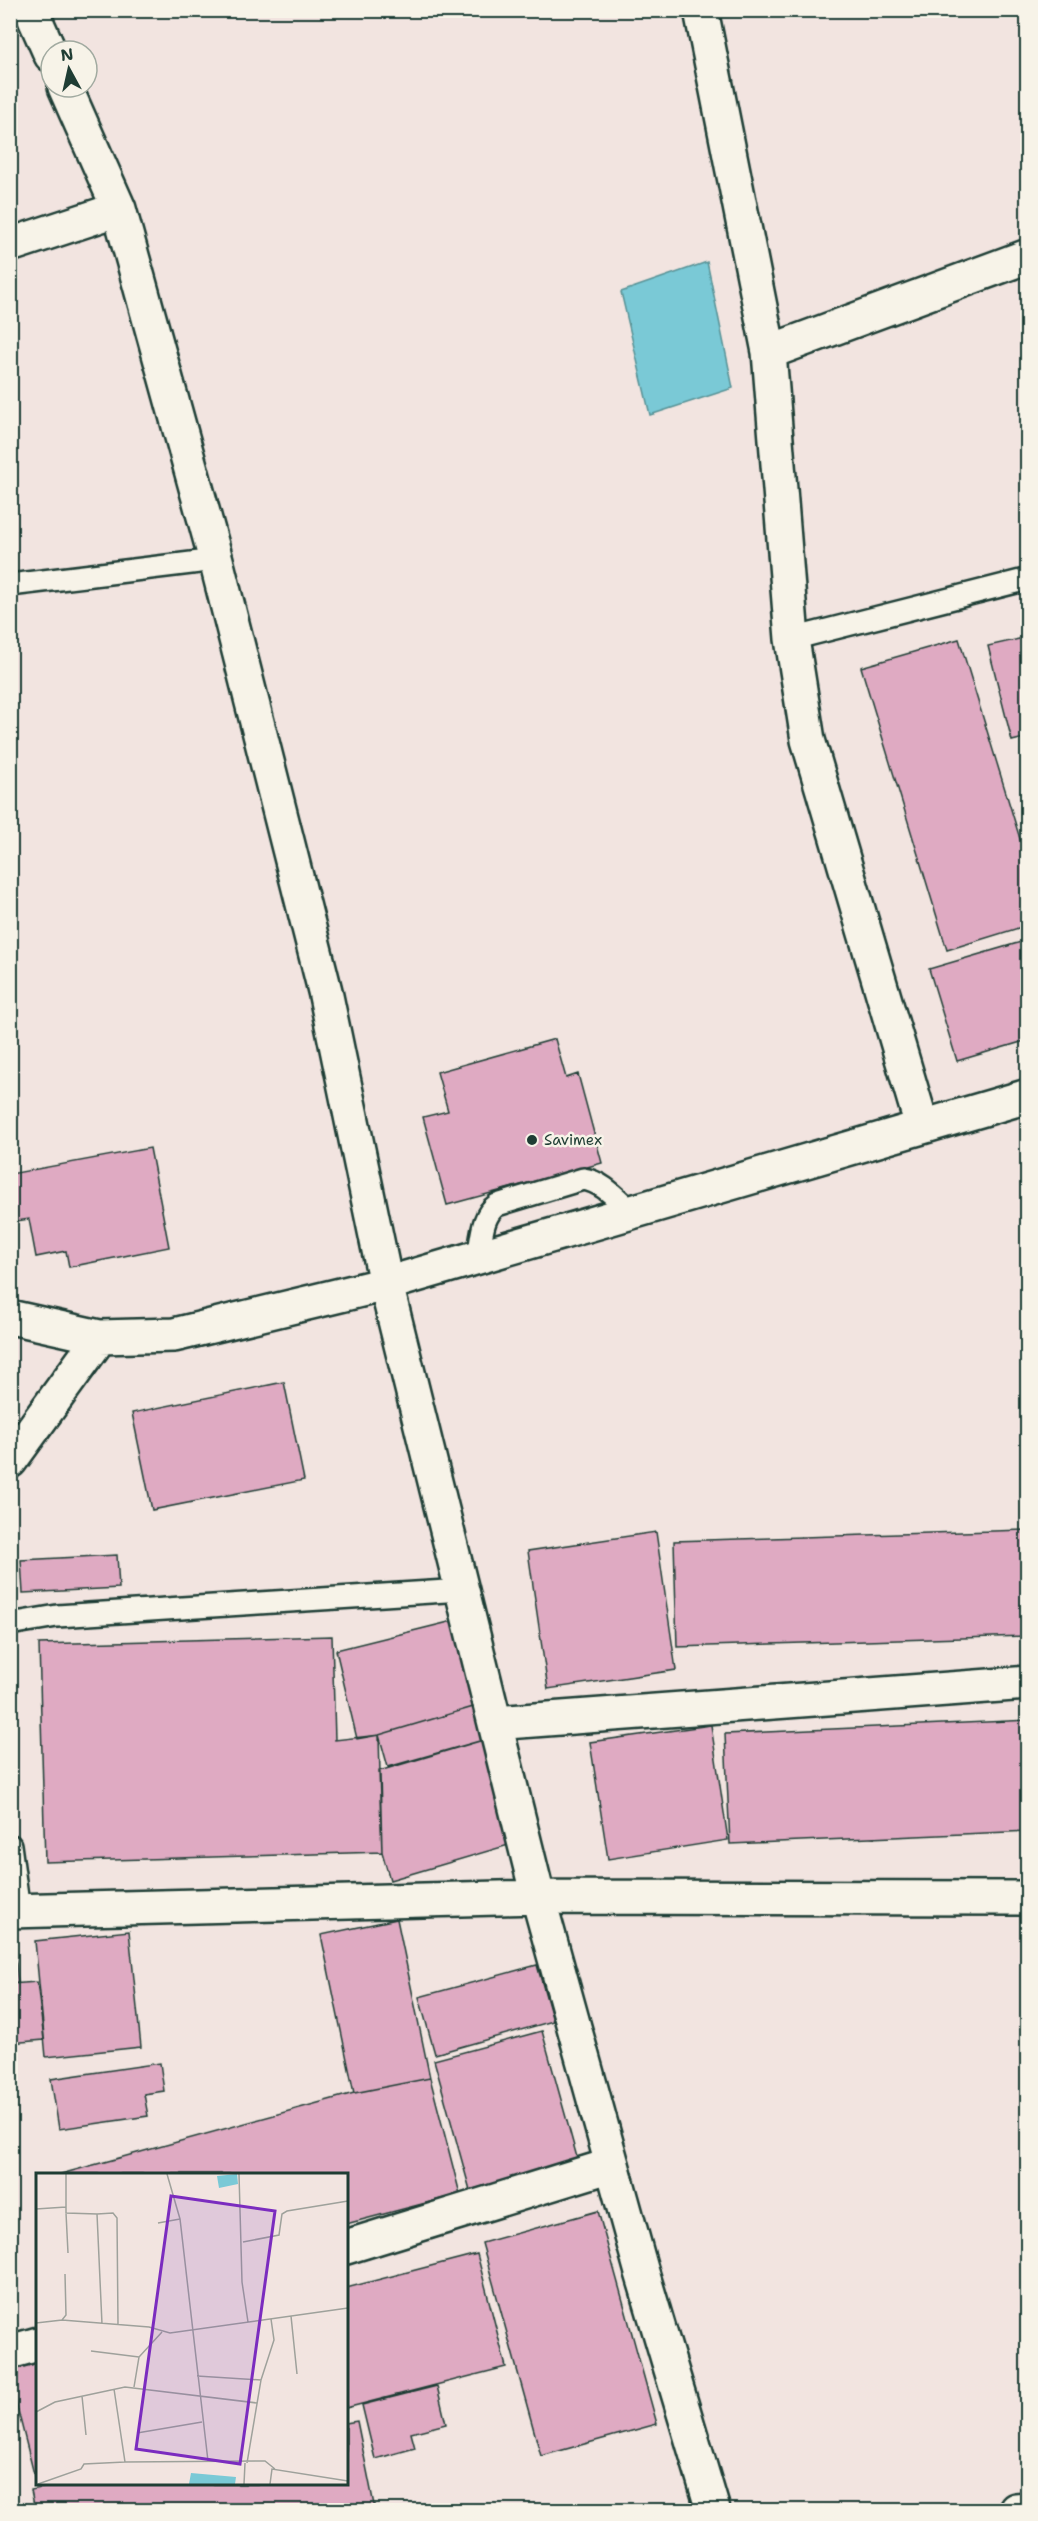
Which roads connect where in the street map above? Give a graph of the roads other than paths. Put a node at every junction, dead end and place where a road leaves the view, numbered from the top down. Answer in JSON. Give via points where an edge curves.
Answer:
{"nodes":[{"id":1,"x":31,"y":10,"type":"edge"},
{"id":2,"x":701,"y":10,"type":"edge"},
{"id":3,"x":44,"y":39,"type":"edge"},
{"id":4,"x":70,"y":99,"type":"edge"},
{"id":5,"x":119,"y":209,"type":"junction"},
{"id":6,"x":10,"y":245,"type":"edge"},
{"id":7,"x":1028,"y":256,"type":"edge"},
{"id":8,"x":769,"y":352,"type":"junction"},
{"id":9,"x":216,"y":560,"type":"junction"},
{"id":10,"x":1028,"y":579,"type":"edge"},
{"id":11,"x":10,"y":585,"type":"edge"},
{"id":12,"x":792,"y":639,"type":"junction"},
{"id":13,"x":1028,"y":1096,"type":"edge"},
{"id":14,"x":922,"y":1126,"type":"junction"},
{"id":15,"x":632,"y":1212,"type":"junction"},
{"id":16,"x":478,"y":1257,"type":"junction"},
{"id":17,"x":387,"y":1284,"type":"junction"},
{"id":18,"x":10,"y":1317,"type":"edge"},
{"id":19,"x":100,"y":1337,"type":"junction"},
{"id":20,"x":10,"y":1461,"type":"edge"},
{"id":21,"x":462,"y":1590,"type":"junction"},
{"id":22,"x":10,"y":1624,"type":"edge"},
{"id":23,"x":1028,"y":1683,"type":"edge"},
{"id":24,"x":495,"y":1723,"type":"junction"},
{"id":25,"x":10,"y":1845,"type":"edge"},
{"id":26,"x":538,"y":1897,"type":"junction"},
{"id":27,"x":1028,"y":1898,"type":"edge"},
{"id":28,"x":15,"y":1911,"type":"edge"},
{"id":29,"x":612,"y":2165,"type":"junction"},
{"id":30,"x":348,"y":2246,"type":"edge"},
{"id":31,"x":36,"y":2345,"type":"edge"},
{"id":32,"x":10,"y":2352,"type":"edge"},
{"id":33,"x":1028,"y":2509,"type":"edge"},
{"id":34,"x":713,"y":2511,"type":"edge"},
{"id":35,"x":1016,"y":2511,"type":"edge"}],
"edges":[{"from":1,"to":3,"type":"street"},
{"from":2,"to":8,"type":"street"},
{"from":4,"to":5,"type":"street"},
{"from":5,"to":6,"type":"street"},
{"from":5,"to":9,"type":"street"},
{"from":7,"to":8,"type":"street"},
{"from":8,"to":12,"type":"street"},
{"from":9,"to":11,"type":"lane"},
{"from":9,"to":17,"type":"street","via":[[325,991]]},
{"from":10,"to":12,"type":"lane"},
{"from":12,"to":14,"type":"street","via":[[808,740]]},
{"from":13,"to":14,"type":"street"},
{"from":14,"to":15,"type":"street"},
{"from":15,"to":16,"type":"street"},
{"from":15,"to":16,"type":"lane","via":[[600,1184],[583,1179],[497,1205],[486,1216]]},
{"from":16,"to":17,"type":"street"},
{"from":17,"to":19,"type":"street","via":[[174,1335]]},
{"from":17,"to":21,"type":"street"},
{"from":18,"to":19,"type":"street"},
{"from":19,"to":20,"type":"street"},
{"from":21,"to":22,"type":"lane","via":[[57,1616]]},
{"from":21,"to":24,"type":"street"},
{"from":23,"to":24,"type":"street"},
{"from":24,"to":26,"type":"street"},
{"from":25,"to":28,"type":"lane"},
{"from":26,"to":27,"type":"street"},
{"from":26,"to":28,"type":"street"},
{"from":26,"to":29,"type":"street"},
{"from":29,"to":30,"type":"street"},
{"from":29,"to":34,"type":"street"},
{"from":31,"to":32,"type":"street"},
{"from":33,"to":35,"type":"street"}]}
